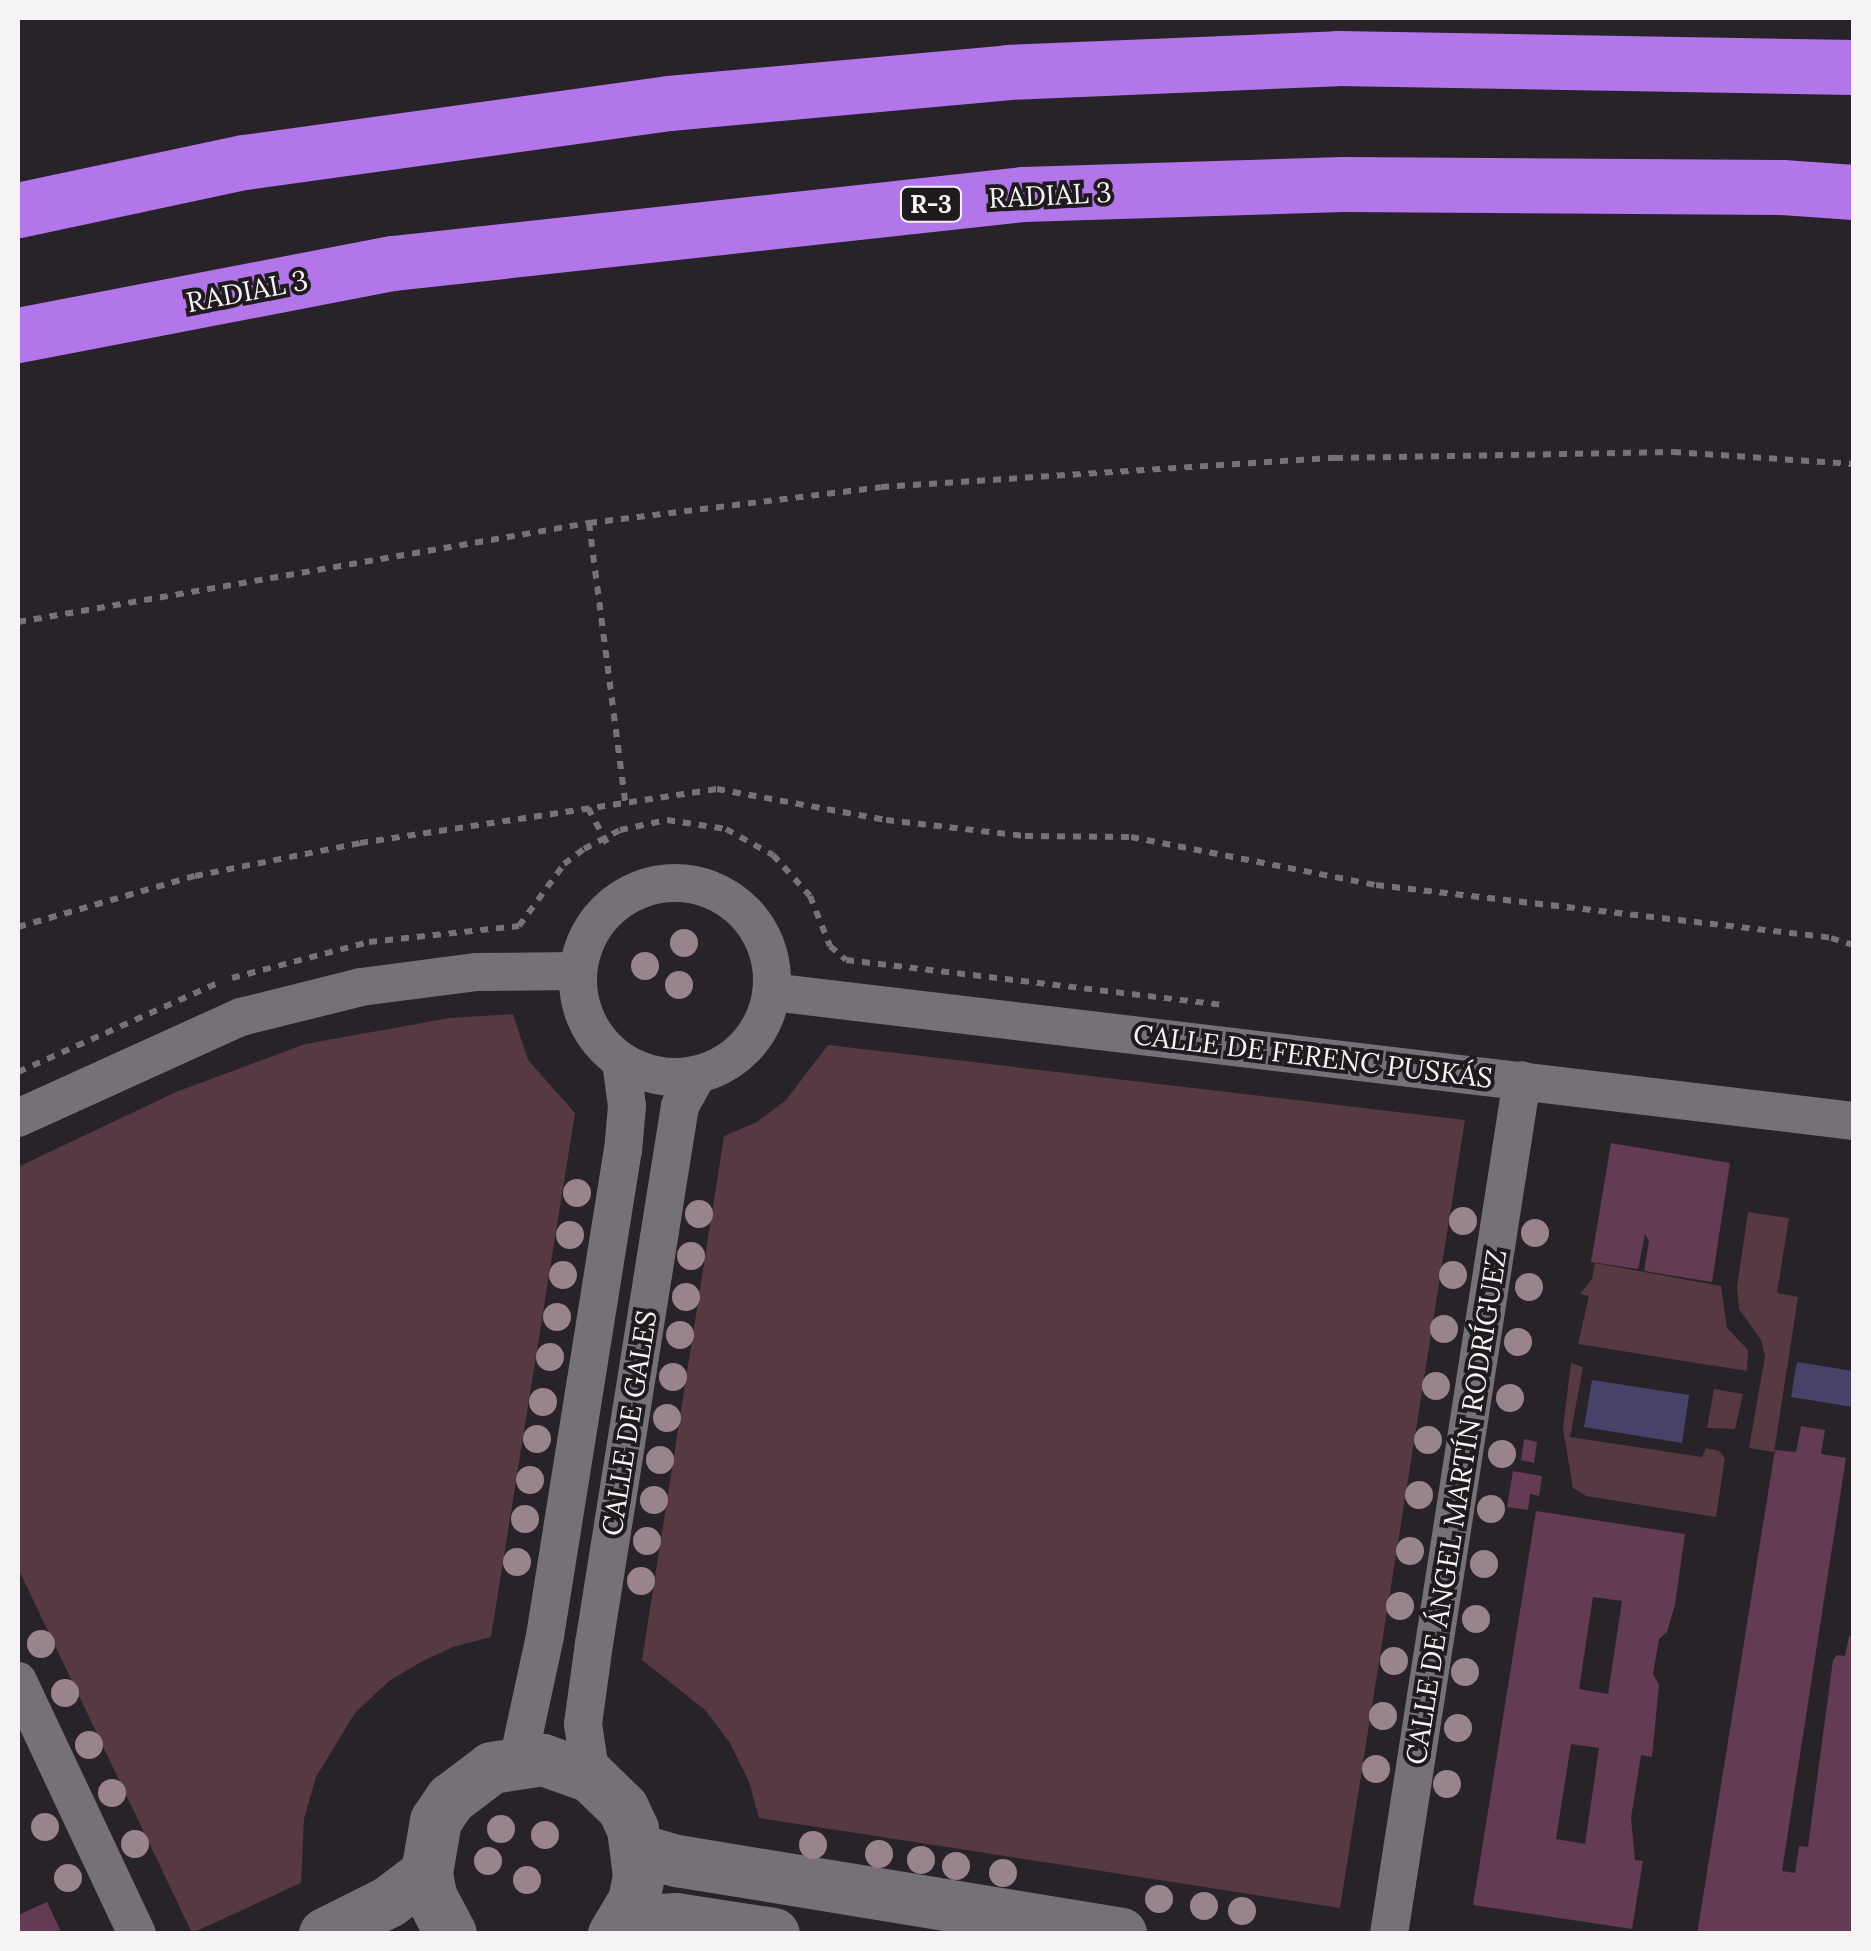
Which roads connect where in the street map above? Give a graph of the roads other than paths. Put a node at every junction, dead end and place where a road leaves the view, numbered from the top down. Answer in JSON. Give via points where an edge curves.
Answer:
{"nodes":[{"id":1,"x":1854,"y":67,"type":"edge"},
{"id":2,"x":1854,"y":192,"type":"edge"},
{"id":3,"x":18,"y":210,"type":"edge"},
{"id":4,"x":18,"y":335,"type":"edge"},
{"id":5,"x":578,"y":970,"type":"junction"},
{"id":6,"x":772,"y":992,"type":"junction"},
{"id":7,"x":621,"y":1061,"type":"junction"},
{"id":8,"x":698,"y":1074,"type":"junction"},
{"id":9,"x":1522,"y":1080,"type":"junction"},
{"id":10,"x":18,"y":1118,"type":"edge"},
{"id":11,"x":1854,"y":1121,"type":"edge"},
{"id":12,"x":18,"y":1682,"type":"edge"},
{"id":13,"x":518,"y":1761,"type":"junction"},
{"id":14,"x":591,"y":1776,"type":"junction"},
{"id":15,"x":638,"y":1850,"type":"junction"},
{"id":16,"x":427,"y":1872,"type":"junction"},
{"id":17,"x":618,"y":1928,"type":"edge"},
{"id":18,"x":137,"y":1934,"type":"edge"},
{"id":19,"x":325,"y":1934,"type":"edge"},
{"id":20,"x":451,"y":1934,"type":"edge"},
{"id":21,"x":774,"y":1934,"type":"edge"},
{"id":22,"x":1121,"y":1934,"type":"edge"},
{"id":23,"x":1389,"y":1934,"type":"edge"}],
"edges":[{"from":1,"to":3,"type":"highway","via":[[1337,58],[1007,72],[650,106],[244,162]]},
{"from":2,"to":4,"type":"highway","name":"RADIAL 3","number":"R-3","via":[[1343,184],[1023,194],[393,263]]},
{"from":5,"to":6,"type":"street","via":[[586,940],[628,895],[657,884],[688,883],[730,900],[760,933]]},
{"from":5,"to":7,"type":"street","via":[[587,1022]]},
{"from":5,"to":10,"type":"street","via":[[477,972],[361,987],[258,1013],[169,1046]]},
{"from":6,"to":8,"type":"street","via":[[747,1044]]},
{"from":6,"to":9,"type":"street","name":"CALLE DE FERENC PUSKÁS"},
{"from":7,"to":8,"type":"street","via":[[658,1074]]},
{"from":7,"to":13,"type":"street","name":"CALLE DE GALES","via":[[623,1150],[545,1636]]},
{"from":8,"to":14,"type":"street","name":"CALLE DE GALES","via":[[680,1106],[594,1644],[584,1724]]},
{"from":9,"to":11,"type":"street","name":"CALLE DE FERENC PUSKÁS"},
{"from":9,"to":23,"type":"street","name":"CALLE DE ÁNGEL MARTÍN RODRÍGUEZ"},
{"from":12,"to":18,"type":"street"},
{"from":13,"to":14,"type":"main road","via":[[556,1763]]},
{"from":13,"to":16,"type":"main road","via":[[492,1768],[450,1798],[432,1834]]},
{"from":14,"to":15,"type":"main road","via":[[622,1808]]},
{"from":15,"to":17,"type":"main road","via":[[634,1900]]},
{"from":15,"to":22,"type":"main road"},
{"from":16,"to":19,"type":"main road","via":[[389,1902]]},
{"from":16,"to":20,"type":"main road","via":[[430,1896]]},
{"from":17,"to":21,"type":"main road","via":[[676,1919]]}]}
